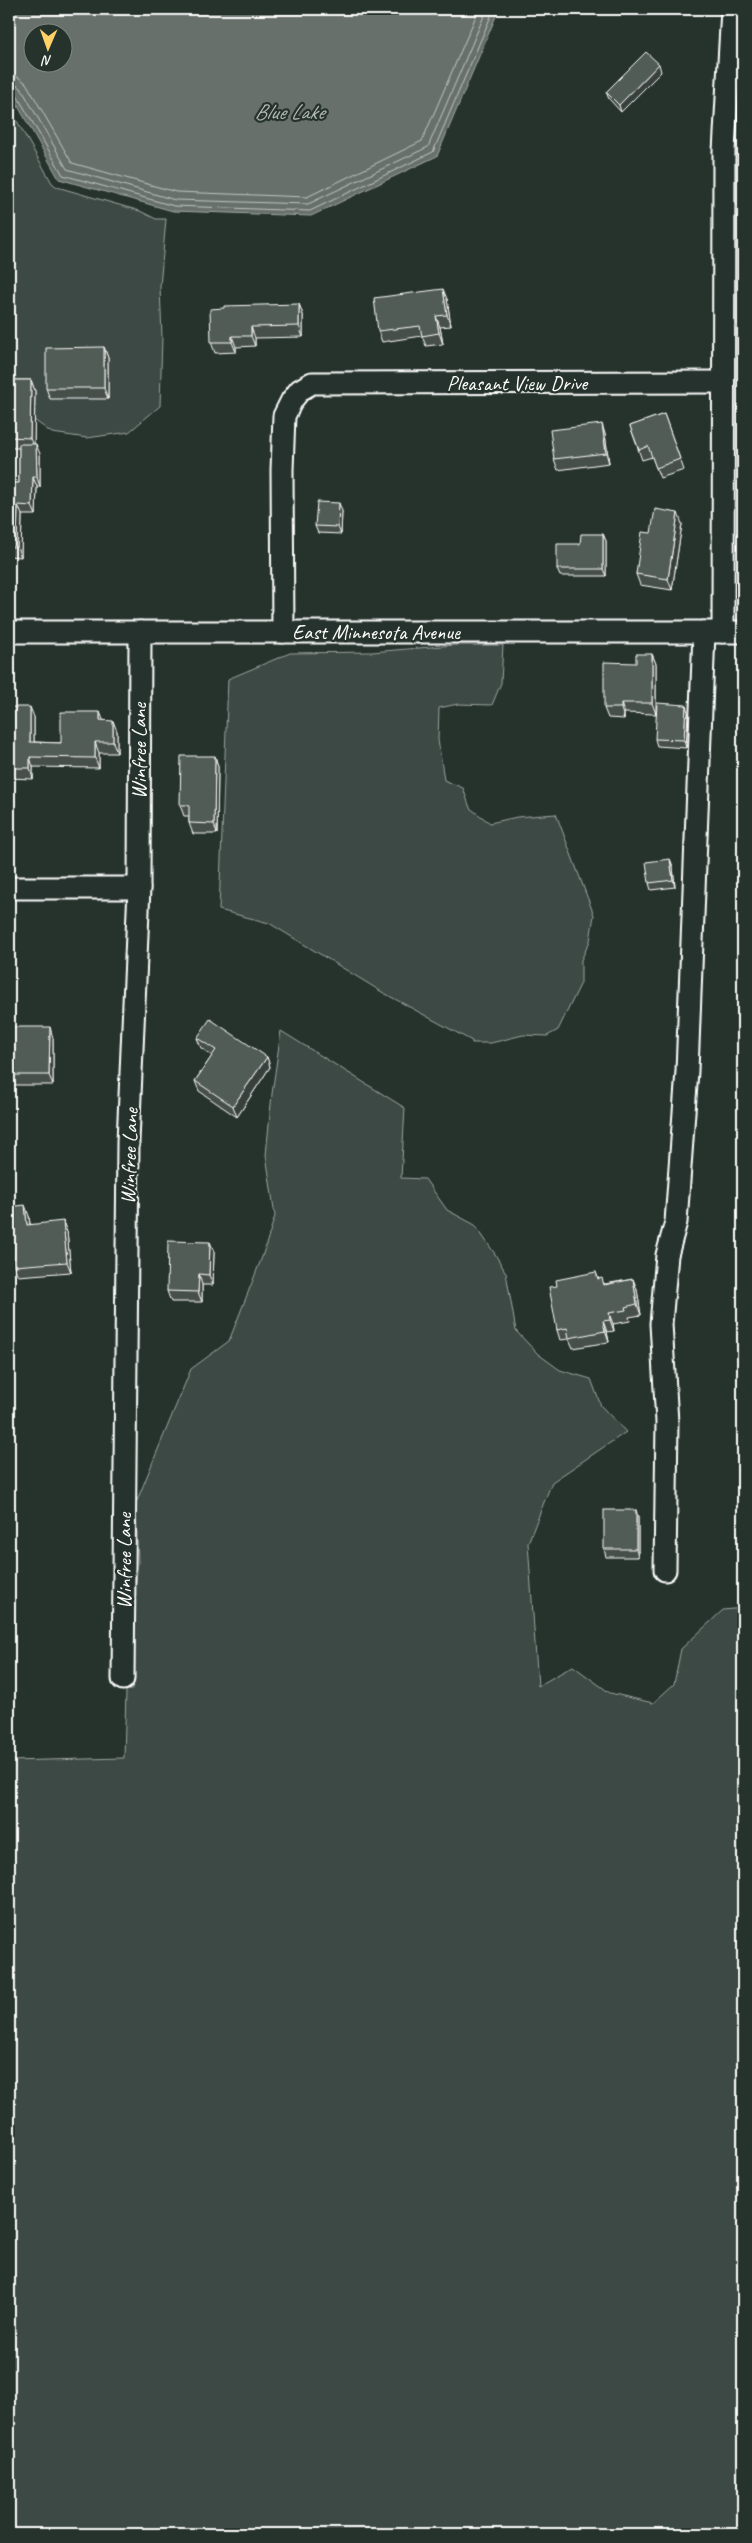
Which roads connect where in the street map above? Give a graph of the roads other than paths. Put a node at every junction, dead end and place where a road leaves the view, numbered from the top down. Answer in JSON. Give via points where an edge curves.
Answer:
{"nodes":[{"id":1,"x":732,"y":9,"type":"edge"},
{"id":2,"x":736,"y":52,"type":"edge"},
{"id":3,"x":723,"y":382,"type":"junction"},
{"id":4,"x":9,"y":632,"type":"edge"},
{"id":5,"x":140,"y":632,"type":"junction"},
{"id":6,"x":283,"y":632,"type":"junction"},
{"id":7,"x":723,"y":632,"type":"edge"},
{"id":8,"x":9,"y":888,"type":"edge"},
{"id":9,"x":138,"y":888,"type":"junction"},
{"id":10,"x":665,"y":1570,"type":"dead end"},
{"id":11,"x":123,"y":1679,"type":"dead end"}],
"edges":[{"from":1,"to":2,"type":"street"},
{"from":2,"to":3,"type":"street","via":[[724,151]]},
{"from":3,"to":6,"type":"street","name":"Pleasant View Drive","via":[[312,383],[296,395],[284,416]]},
{"from":3,"to":7,"type":"street"},
{"from":4,"to":5,"type":"street","name":"East Minnesota Avenue"},
{"from":5,"to":6,"type":"street","name":"East Minnesota Avenue"},
{"from":5,"to":9,"type":"street","name":"Winfree Lane"},
{"from":6,"to":7,"type":"street","name":"East Minnesota Avenue"},
{"from":7,"to":10,"type":"street","via":[[676,1222],[667,1255],[661,1324],[667,1422]]},
{"from":8,"to":9,"type":"street"},
{"from":9,"to":11,"type":"street","name":"Winfree Lane","via":[[128,1142]]}]}
